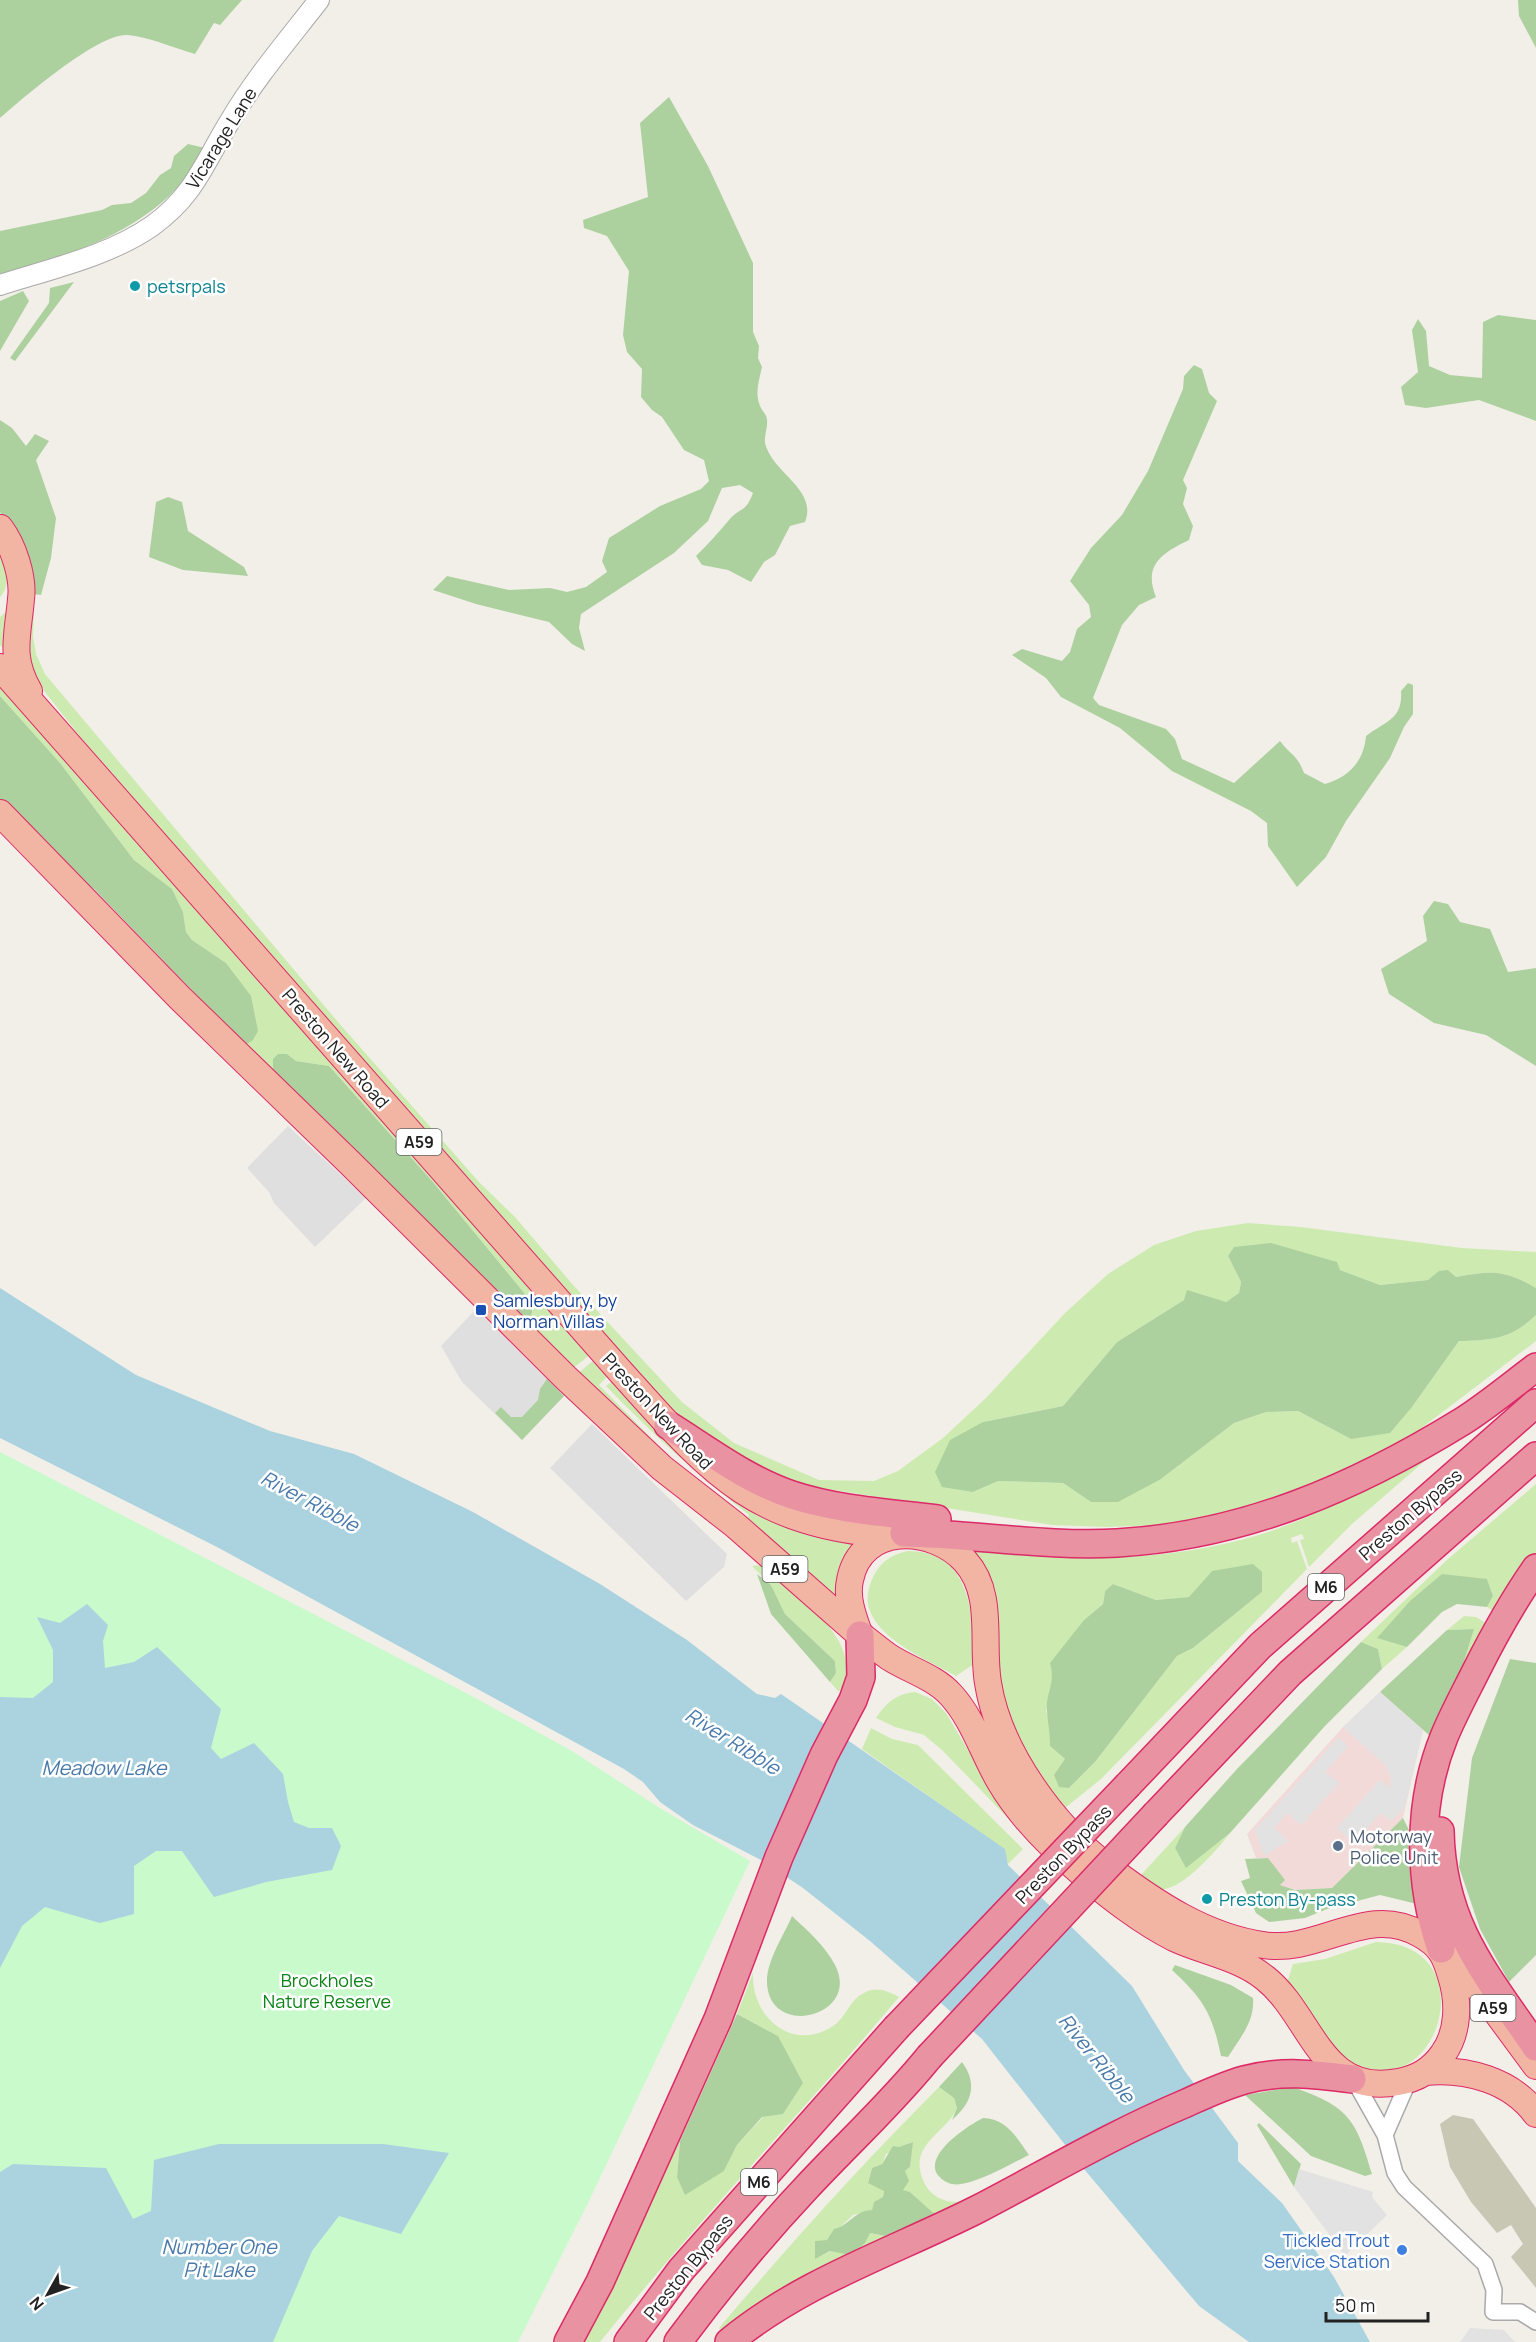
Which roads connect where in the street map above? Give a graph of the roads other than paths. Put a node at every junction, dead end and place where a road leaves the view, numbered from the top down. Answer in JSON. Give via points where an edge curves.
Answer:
{"nodes":[{"id":1,"x":319,"y":0,"type":"edge"},
{"id":2,"x":0,"y":285,"type":"edge"},
{"id":3,"x":0,"y":528,"type":"edge"},
{"id":4,"x":20,"y":573,"type":"junction"},
{"id":5,"x":0,"y":608,"type":"edge"},
{"id":6,"x":0,"y":668,"type":"edge"},
{"id":7,"x":54,"y":729,"type":"junction"},
{"id":8,"x":0,"y":813,"type":"edge"},
{"id":9,"x":1536,"y":1367,"type":"edge"},
{"id":10,"x":1536,"y":1403,"type":"edge"},
{"id":11,"x":668,"y":1425,"type":"junction"},
{"id":12,"x":1536,"y":1456,"type":"edge"},
{"id":13,"x":897,"y":1534,"type":"junction"},
{"id":14,"x":1065,"y":1543,"type":"junction"},
{"id":15,"x":1536,"y":1568,"type":"edge"},
{"id":16,"x":860,"y":1634,"type":"junction"},
{"id":17,"x":1467,"y":1689,"type":"junction"},
{"id":18,"x":1443,"y":1951,"type":"junction"},
{"id":19,"x":1536,"y":2048,"type":"edge"},
{"id":20,"x":1536,"y":2067,"type":"edge"},
{"id":21,"x":1417,"y":2076,"type":"junction"},
{"id":22,"x":1353,"y":2080,"type":"junction"},
{"id":23,"x":1536,"y":2114,"type":"edge"},
{"id":24,"x":1385,"y":2134,"type":"junction"},
{"id":25,"x":1536,"y":2322,"type":"edge"},
{"id":26,"x":568,"y":2342,"type":"edge"},
{"id":27,"x":628,"y":2342,"type":"edge"},
{"id":28,"x":678,"y":2342,"type":"edge"},
{"id":29,"x":729,"y":2342,"type":"edge"}],
"edges":[{"from":1,"to":2,"type":"street","name":"Vicarage Lane","via":[[230,121],[204,170],[177,204],[152,226],[118,245]]},
{"from":3,"to":4,"type":"highway"},
{"from":4,"to":5,"type":"highway","via":[[13,592]]},
{"from":4,"to":7,"type":"highway","via":[[22,597],[15,655],[26,686]]},
{"from":6,"to":7,"type":"highway","name":"Preston New Road","number":"A59"},
{"from":7,"to":11,"type":"highway","name":"Preston New Road","number":"A59"},
{"from":8,"to":16,"type":"highway","name":"Preston New Road","number":"A59","via":[[180,998],[565,1377],[662,1468],[735,1525]]},
{"from":9,"to":14,"type":"highway","via":[[1465,1420],[1390,1463],[1313,1499],[1250,1522],[1194,1535],[1116,1544]]},
{"from":10,"to":27,"type":"highway","name":"Preston Bypass","number":"M6","bridge":true,"via":[[1260,1646],[896,2028],[681,2270]]},
{"from":11,"to":13,"type":"highway","name":"Preston New Road","number":"A59","via":[[706,1464],[776,1510],[822,1526]]},
{"from":11,"to":14,"type":"highway","via":[[740,1470],[792,1495],[839,1506],[993,1527]]},
{"from":12,"to":28,"type":"highway","name":"Preston Bypass","number":"M6","bridge":true,"via":[[1290,1673],[929,2057],[892,2103],[807,2187],[720,2285]]},
{"from":13,"to":14,"type":"highway","via":[[956,1534]]},
{"from":13,"to":16,"type":"highway","via":[[879,1539],[863,1554],[850,1575],[849,1599]]},
{"from":13,"to":18,"type":"highway","name":"Preston New Road","via":[[939,1542],[954,1550],[973,1572],[984,1602],[988,1681],[1005,1737],[1035,1789],[1103,1864],[1174,1912],[1239,1941],[1298,1946],[1366,1924],[1382,1923],[1416,1932]]},
{"from":15,"to":17,"type":"highway","via":[[1515,1598]]},
{"from":16,"to":22,"type":"highway","name":"Preston New Road","via":[[888,1656],[936,1682],[954,1698],[1017,1807],[1083,1875],[1168,1935],[1265,1977],[1285,1998],[1318,2049]]},
{"from":16,"to":26,"type":"highway","via":[[861,1677],[853,1701],[824,1755],[758,1911],[718,2019],[600,2282]]},
{"from":17,"to":18,"type":"highway","via":[[1443,1738],[1424,1835],[1425,1892]]},
{"from":17,"to":19,"type":"highway","via":[[1440,1822],[1445,1882],[1464,1940]]},
{"from":18,"to":20,"type":"highway","number":"A59","via":[[1480,1990]]},
{"from":18,"to":21,"type":"highway","via":[[1457,2009],[1449,2044],[1442,2056]]},
{"from":21,"to":22,"type":"highway","via":[[1384,2085]]},
{"from":21,"to":23,"type":"highway","via":[[1467,2073],[1484,2077],[1514,2093]]},
{"from":21,"to":24,"type":"street"},
{"from":22,"to":24,"type":"street"},
{"from":22,"to":29,"type":"highway","via":[[1307,2073],[1261,2076],[1160,2114],[798,2297]]},
{"from":24,"to":25,"type":"street","via":[[1395,2173],[1404,2187],[1485,2264],[1494,2290],[1493,2312],[1520,2312]]}]}
